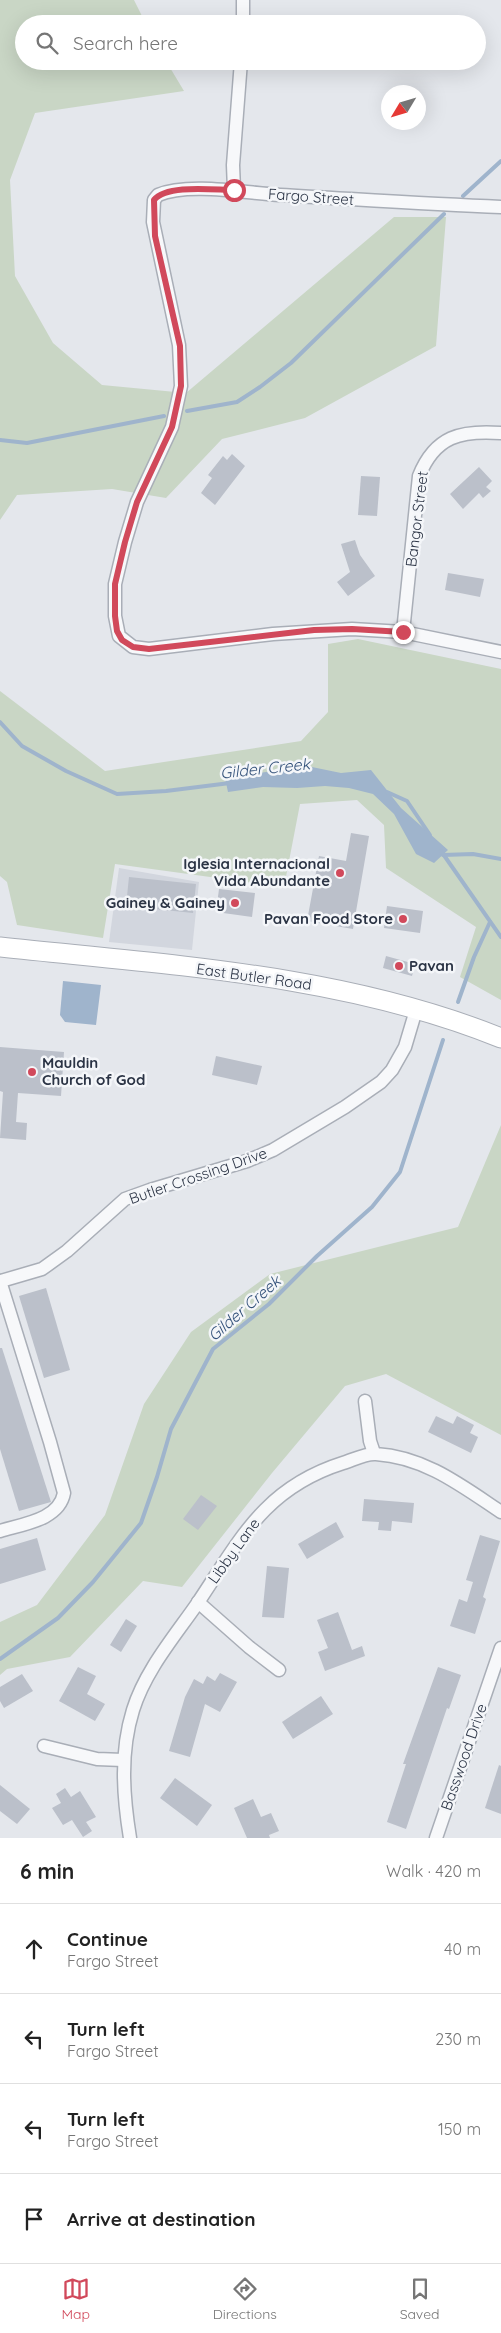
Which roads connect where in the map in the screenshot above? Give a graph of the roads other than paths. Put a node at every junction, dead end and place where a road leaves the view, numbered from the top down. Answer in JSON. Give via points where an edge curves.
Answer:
{"nodes":[{"id":1,"x":244,"y":0,"type":"edge"},
{"id":2,"x":243,"y":15,"type":"edge"},
{"id":3,"x":240,"y":70,"type":"edge"},
{"id":4,"x":234,"y":190,"type":"junction"},
{"id":5,"x":501,"y":207,"type":"edge"},
{"id":6,"x":501,"y":432,"type":"edge"},
{"id":7,"x":403,"y":632,"type":"junction"},
{"id":8,"x":501,"y":652,"type":"edge"},
{"id":9,"x":0,"y":947,"type":"edge"},
{"id":10,"x":416,"y":1010,"type":"junction"},
{"id":11,"x":501,"y":1038,"type":"edge"},
{"id":12,"x":0,"y":1281,"type":"edge"},
{"id":13,"x":365,"y":1401,"type":"dead end"},
{"id":14,"x":374,"y":1453,"type":"junction"},
{"id":15,"x":501,"y":1512,"type":"edge"},
{"id":16,"x":0,"y":1531,"type":"edge"},
{"id":17,"x":198,"y":1602,"type":"junction"},
{"id":18,"x":501,"y":1648,"type":"edge"},
{"id":19,"x":279,"y":1670,"type":"dead end"},
{"id":20,"x":44,"y":1746,"type":"dead end"},
{"id":21,"x":124,"y":1760,"type":"junction"},
{"id":22,"x":130,"y":1838,"type":"edge"},
{"id":23,"x":436,"y":1838,"type":"edge"}],
"edges":[{"from":1,"to":2,"type":"street"},
{"from":3,"to":4,"type":"street"},
{"from":4,"to":5,"type":"street","name":"Fargo Street"},
{"from":4,"to":7,"type":"street","name":"Fargo Street","via":[[184,190],[164,193],[154,200],[155,236],[180,346],[181,386],[172,427],[137,502],[125,542],[115,584],[117,631],[128,644],[149,649],[314,630]]},
{"from":6,"to":7,"type":"street","name":"Bangor Street","via":[[464,433],[452,437],[425,461],[419,476]]},
{"from":7,"to":8,"type":"street","name":"Fargo Street"},
{"from":9,"to":10,"type":"main road","name":"East Butler Road","via":[[244,974],[332,989]]},
{"from":10,"to":11,"type":"main road","name":"East Butler Road"},
{"from":10,"to":12,"type":"street","name":"Butler Crossing Drive","via":[[405,1047],[392,1070],[381,1082],[345,1107],[273,1150],[247,1161],[125,1199],[42,1269]]},
{"from":12,"to":16,"type":"street","name":"Butler Crossing Drive","via":[[64,1493],[54,1512]]},
{"from":13,"to":14,"type":"street"},
{"from":14,"to":15,"type":"street","via":[[426,1465]]},
{"from":14,"to":17,"type":"street","name":"Libby Lane","via":[[317,1473],[273,1501],[242,1536]]},
{"from":17,"to":19,"type":"street"},
{"from":17,"to":21,"type":"street","name":"Libby Lane","via":[[140,1693],[129,1724]]},
{"from":18,"to":23,"type":"street","name":"Basswood Drive"},
{"from":20,"to":21,"type":"street","via":[[97,1759]]},
{"from":21,"to":22,"type":"street","name":"Libby Lane"}]}
